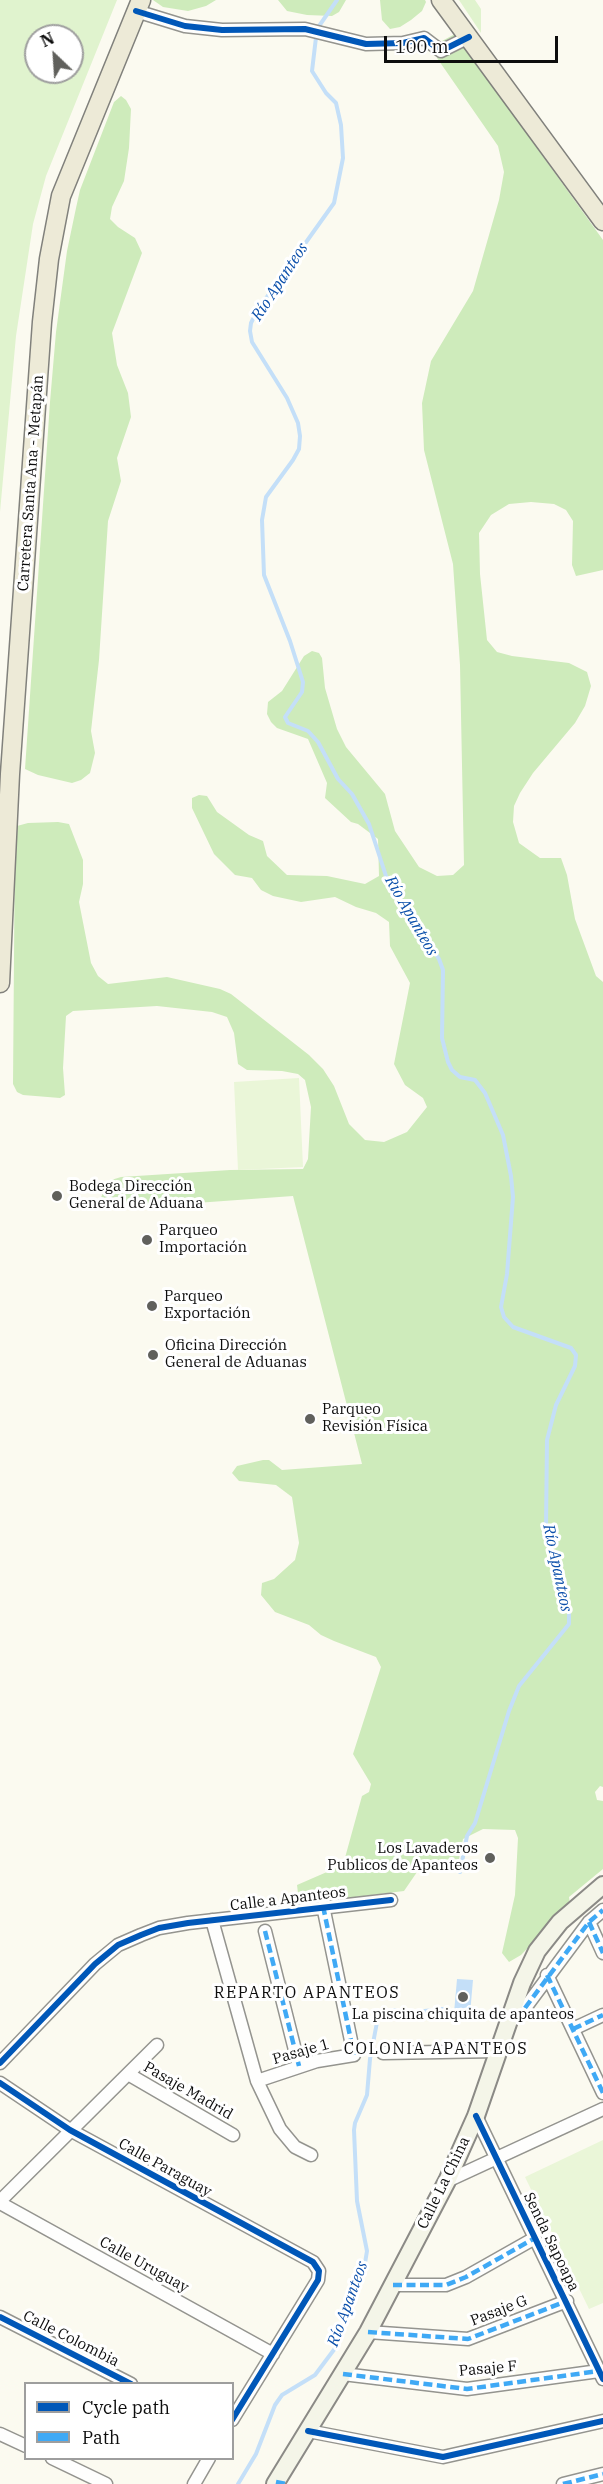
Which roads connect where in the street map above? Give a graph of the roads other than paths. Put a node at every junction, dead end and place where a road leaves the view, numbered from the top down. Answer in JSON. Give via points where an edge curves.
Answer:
{"nodes":[{"id":1,"x":441,"y":0,"type":"edge"},
{"id":2,"x":138,"y":6,"type":"edge"},
{"id":3,"x":469,"y":37,"type":"junction"},
{"id":4,"x":603,"y":221,"type":"edge"},
{"id":5,"x":0,"y":983,"type":"edge"},
{"id":6,"x":603,"y":1885,"type":"edge"},
{"id":7,"x":392,"y":1900,"type":"dead end"},
{"id":8,"x":323,"y":1906,"type":"junction"},
{"id":9,"x":603,"y":1910,"type":"edge"},
{"id":10,"x":212,"y":1920,"type":"junction"},
{"id":11,"x":589,"y":1922,"type":"junction"},
{"id":12,"x":265,"y":1931,"type":"dead end"},
{"id":13,"x":603,"y":1953,"type":"edge"},
{"id":14,"x":547,"y":1975,"type":"junction"},
{"id":15,"x":525,"y":2008,"type":"dead end"},
{"id":16,"x":603,"y":2015,"type":"edge"},
{"id":17,"x":573,"y":2029,"type":"junction"},
{"id":18,"x":157,"y":2045,"type":"dead end"},
{"id":19,"x":498,"y":2051,"type":"junction"},
{"id":20,"x":383,"y":2053,"type":"dead end"},
{"id":21,"x":0,"y":2063,"type":"edge"},
{"id":22,"x":299,"y":2066,"type":"junction"},
{"id":23,"x":128,"y":2074,"type":"junction"},
{"id":24,"x":257,"y":2081,"type":"junction"},
{"id":25,"x":0,"y":2083,"type":"edge"},
{"id":26,"x":603,"y":2093,"type":"edge"},
{"id":27,"x":603,"y":2109,"type":"edge"},
{"id":28,"x":476,"y":2116,"type":"junction"},
{"id":29,"x":70,"y":2130,"type":"junction"},
{"id":30,"x":232,"y":2135,"type":"dead end"},
{"id":31,"x":311,"y":2155,"type":"dead end"},
{"id":32,"x":497,"y":2157,"type":"junction"},
{"id":33,"x":447,"y":2181,"type":"junction"},
{"id":34,"x":0,"y":2202,"type":"edge"},
{"id":35,"x":535,"y":2238,"type":"junction"},
{"id":36,"x":393,"y":2285,"type":"junction"},
{"id":37,"x":567,"y":2301,"type":"junction"},
{"id":38,"x":0,"y":2317,"type":"edge"},
{"id":39,"x":368,"y":2332,"type":"junction"},
{"id":40,"x":273,"y":2354,"type":"junction"},
{"id":41,"x":343,"y":2374,"type":"junction"},
{"id":42,"x":601,"y":2375,"type":"edge"},
{"id":43,"x":127,"y":2382,"type":"edge"},
{"id":44,"x":234,"y":2417,"type":"edge"},
{"id":45,"x":603,"y":2421,"type":"edge"},
{"id":46,"x":308,"y":2431,"type":"junction"},
{"id":47,"x":0,"y":2434,"type":"edge"},
{"id":48,"x":24,"y":2445,"type":"edge"},
{"id":49,"x":56,"y":2460,"type":"edge"},
{"id":50,"x":208,"y":2460,"type":"edge"},
{"id":51,"x":603,"y":2474,"type":"edge"},
{"id":52,"x":279,"y":2483,"type":"edge"},
{"id":53,"x":106,"y":2484,"type":"edge"},
{"id":54,"x":194,"y":2484,"type":"edge"},
{"id":55,"x":563,"y":2484,"type":"edge"}],
"edges":[{"from":1,"to":3,"type":"main road"},
{"from":2,"to":3,"type":"street","via":[[185,26],[305,29],[366,44],[424,38],[441,51]]},
{"from":2,"to":5,"type":"main road","name":"Carretera Santa Ana - Metapán","via":[[61,196],[49,259],[10,774]]},
{"from":3,"to":4,"type":"main road"},
{"from":6,"to":19,"type":"main road","name":"Calle La China","via":[[560,1922],[537,1951]]},
{"from":7,"to":8,"type":"street","name":"Calle a Apanteos"},
{"from":8,"to":10,"type":"street","name":"Calle a Apanteos"},
{"from":8,"to":22,"type":"street","name":"Pasaje 1","via":[[354,2055]]},
{"from":9,"to":11,"type":"street"},
{"from":10,"to":21,"type":"street","name":"Calle a Apanteos","via":[[159,1928],[123,1942],[94,1964]]},
{"from":10,"to":24,"type":"street"},
{"from":11,"to":13,"type":"street"},
{"from":11,"to":14,"type":"street"},
{"from":12,"to":22,"type":"street"},
{"from":14,"to":15,"type":"street"},
{"from":14,"to":17,"type":"street"},
{"from":16,"to":17,"type":"street"},
{"from":17,"to":26,"type":"street"},
{"from":18,"to":23,"type":"street"},
{"from":19,"to":20,"type":"street"},
{"from":19,"to":28,"type":"main road","name":"Calle La China"},
{"from":22,"to":24,"type":"street","name":"Pasaje 1"},
{"from":23,"to":29,"type":"street"},
{"from":23,"to":30,"type":"street","name":"Pasaje Madrid"},
{"from":24,"to":31,"type":"street","via":[[280,2129],[295,2148]]},
{"from":25,"to":29,"type":"street","name":"Calle Paraguay"},
{"from":27,"to":32,"type":"street"},
{"from":28,"to":32,"type":"street","name":"Senda Sapoapa"},
{"from":28,"to":33,"type":"main road","name":"Calle La China"},
{"from":29,"to":34,"type":"street"},
{"from":29,"to":40,"type":"street","name":"Calle Paraguay","via":[[312,2262],[319,2271],[318,2280]]},
{"from":32,"to":33,"type":"street"},
{"from":32,"to":35,"type":"street","name":"Senda Sapoapa"},
{"from":33,"to":36,"type":"main road","name":"Calle La China"},
{"from":34,"to":40,"type":"street","name":"Calle Uruguay"},
{"from":35,"to":36,"type":"street","via":[[446,2285]]},
{"from":35,"to":37,"type":"street","name":"Senda Sapoapa"},
{"from":36,"to":39,"type":"main road","name":"Calle La China"},
{"from":37,"to":39,"type":"street","name":"Pasaje G","via":[[468,2339]]},
{"from":37,"to":42,"type":"street","name":"Senda Sapoapa"},
{"from":38,"to":43,"type":"street","name":"Calle Colombia"},
{"from":39,"to":41,"type":"main road","name":"Calle La China"},
{"from":40,"to":44,"type":"street"},
{"from":41,"to":42,"type":"street","name":"Pasaje F","via":[[467,2389]]},
{"from":41,"to":46,"type":"main road","name":"Calle La China"},
{"from":45,"to":46,"type":"street","via":[[443,2457]]},
{"from":46,"to":52,"type":"main road","name":"Calle La China"},
{"from":47,"to":48,"type":"street"},
{"from":49,"to":53,"type":"street"},
{"from":50,"to":54,"type":"street"},
{"from":51,"to":55,"type":"street"}]}
